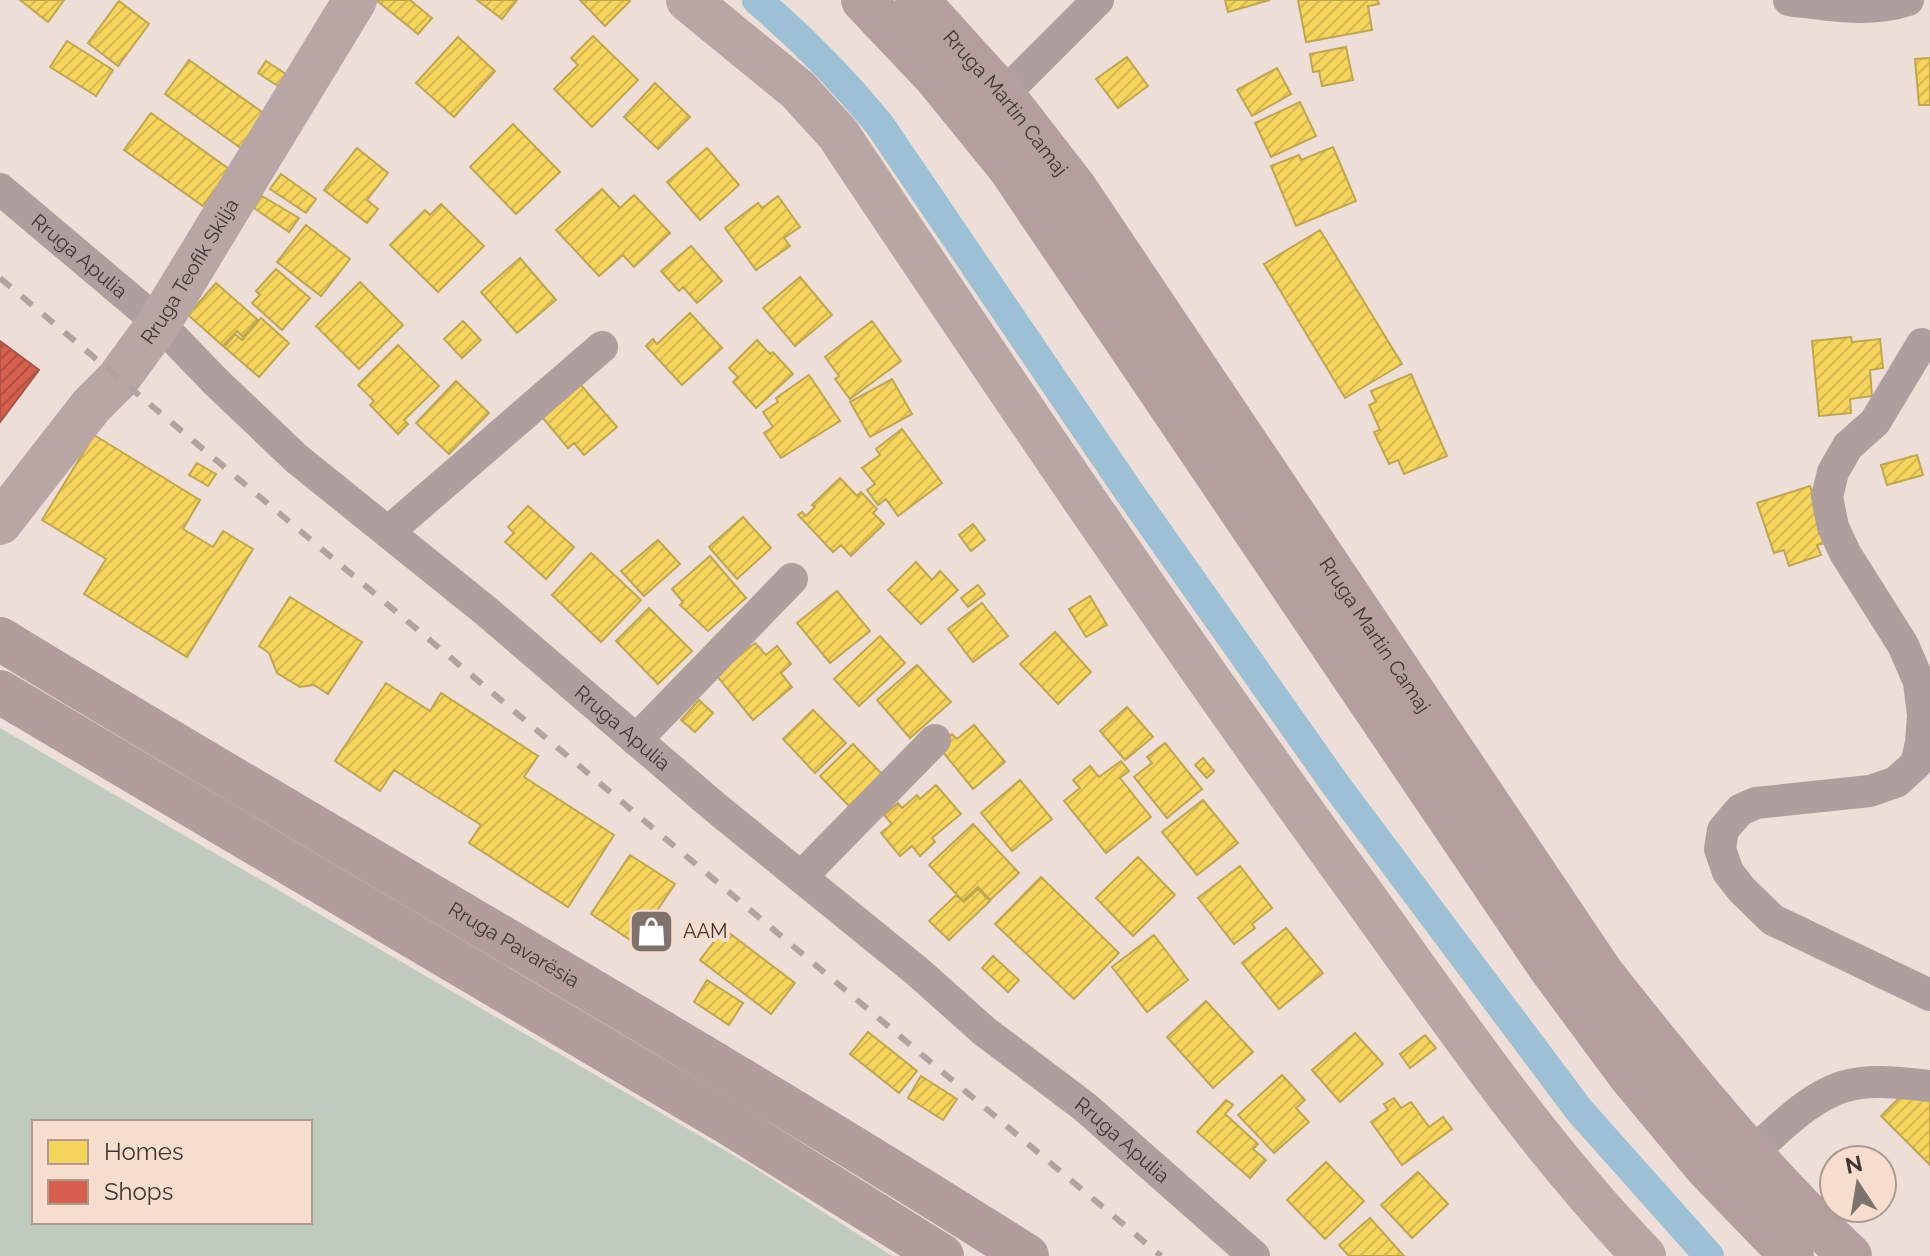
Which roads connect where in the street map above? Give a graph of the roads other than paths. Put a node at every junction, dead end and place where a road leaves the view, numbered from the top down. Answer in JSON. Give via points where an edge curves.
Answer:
{"nodes":[{"id":1,"x":355,"y":0,"type":"edge"},
{"id":2,"x":688,"y":0,"type":"edge"},
{"id":3,"x":863,"y":0,"type":"edge"},
{"id":4,"x":917,"y":0,"type":"edge"},
{"id":5,"x":1098,"y":0,"type":"edge"},
{"id":6,"x":1789,"y":0,"type":"edge"},
{"id":7,"x":1908,"y":0,"type":"edge"},
{"id":8,"x":1003,"y":95,"type":"junction"},
{"id":9,"x":0,"y":189,"type":"edge"},
{"id":10,"x":159,"y":323,"type":"junction"},
{"id":11,"x":1922,"y":344,"type":"dead end"},
{"id":12,"x":602,"y":347,"type":"dead end"},
{"id":13,"x":0,"y":523,"type":"edge"},
{"id":14,"x":388,"y":532,"type":"junction"},
{"id":15,"x":792,"y":579,"type":"dead end"},
{"id":16,"x":0,"y":639,"type":"edge"},
{"id":17,"x":0,"y":692,"type":"edge"},
{"id":18,"x":636,"y":740,"type":"junction"},
{"id":19,"x":935,"y":740,"type":"dead end"},
{"id":20,"x":801,"y":877,"type":"junction"},
{"id":21,"x":1930,"y":995,"type":"edge"},
{"id":22,"x":1930,"y":1086,"type":"edge"},
{"id":23,"x":1750,"y":1154,"type":"junction"},
{"id":24,"x":942,"y":1256,"type":"edge"},
{"id":25,"x":1027,"y":1256,"type":"edge"},
{"id":26,"x":1254,"y":1256,"type":"edge"},
{"id":27,"x":1644,"y":1256,"type":"edge"},
{"id":28,"x":1792,"y":1256,"type":"edge"},
{"id":29,"x":1850,"y":1256,"type":"edge"}],
"edges":[{"from":1,"to":10,"type":"street","name":"Rruga Teofik Skilja"},
{"from":2,"to":27,"type":"street","via":[[798,90],[838,134],[1297,805],[1539,1134]]},
{"from":3,"to":28,"type":"highway","name":"Rruga Martin Camaj","via":[[935,76],[1009,167],[1549,966],[1622,1065],[1706,1167]]},
{"from":4,"to":8,"type":"highway","name":"Rruga Martin Camaj"},
{"from":5,"to":8,"type":"street"},
{"from":6,"to":7,"type":"street","via":[[1863,9]]},
{"from":8,"to":23,"type":"highway","name":"Rruga Martin Camaj","via":[[1075,188],[1601,972]]},
{"from":9,"to":10,"type":"street","name":"Rruga Apulia"},
{"from":10,"to":13,"type":"street","name":"Rruga Teofik Skilja"},
{"from":10,"to":14,"type":"street","name":"Rruga Apulia","via":[[297,459]]},
{"from":11,"to":21,"type":"street","via":[[1875,422],[1848,446],[1827,497],[1845,553],[1903,645],[1919,682],[1923,715],[1916,764],[1896,782],[1870,791],[1756,803],[1740,810],[1723,830],[1720,849],[1728,872],[1773,920]]},
{"from":12,"to":14,"type":"street"},
{"from":14,"to":18,"type":"street","name":"Rruga Apulia"},
{"from":15,"to":18,"type":"street"},
{"from":16,"to":25,"type":"main road","name":"Rruga Pavarësia"},
{"from":17,"to":24,"type":"main road","name":"Rruga Pavarësia","via":[[732,1125]]},
{"from":18,"to":20,"type":"street","name":"Rruga Apulia"},
{"from":19,"to":20,"type":"street"},
{"from":20,"to":26,"type":"street","name":"Rruga Apulia","via":[[984,1031],[1085,1107]]},
{"from":22,"to":23,"type":"street","via":[[1870,1082],[1841,1088],[1807,1106]]},
{"from":23,"to":29,"type":"highway","name":"Rruga Martin Camaj"}]}
